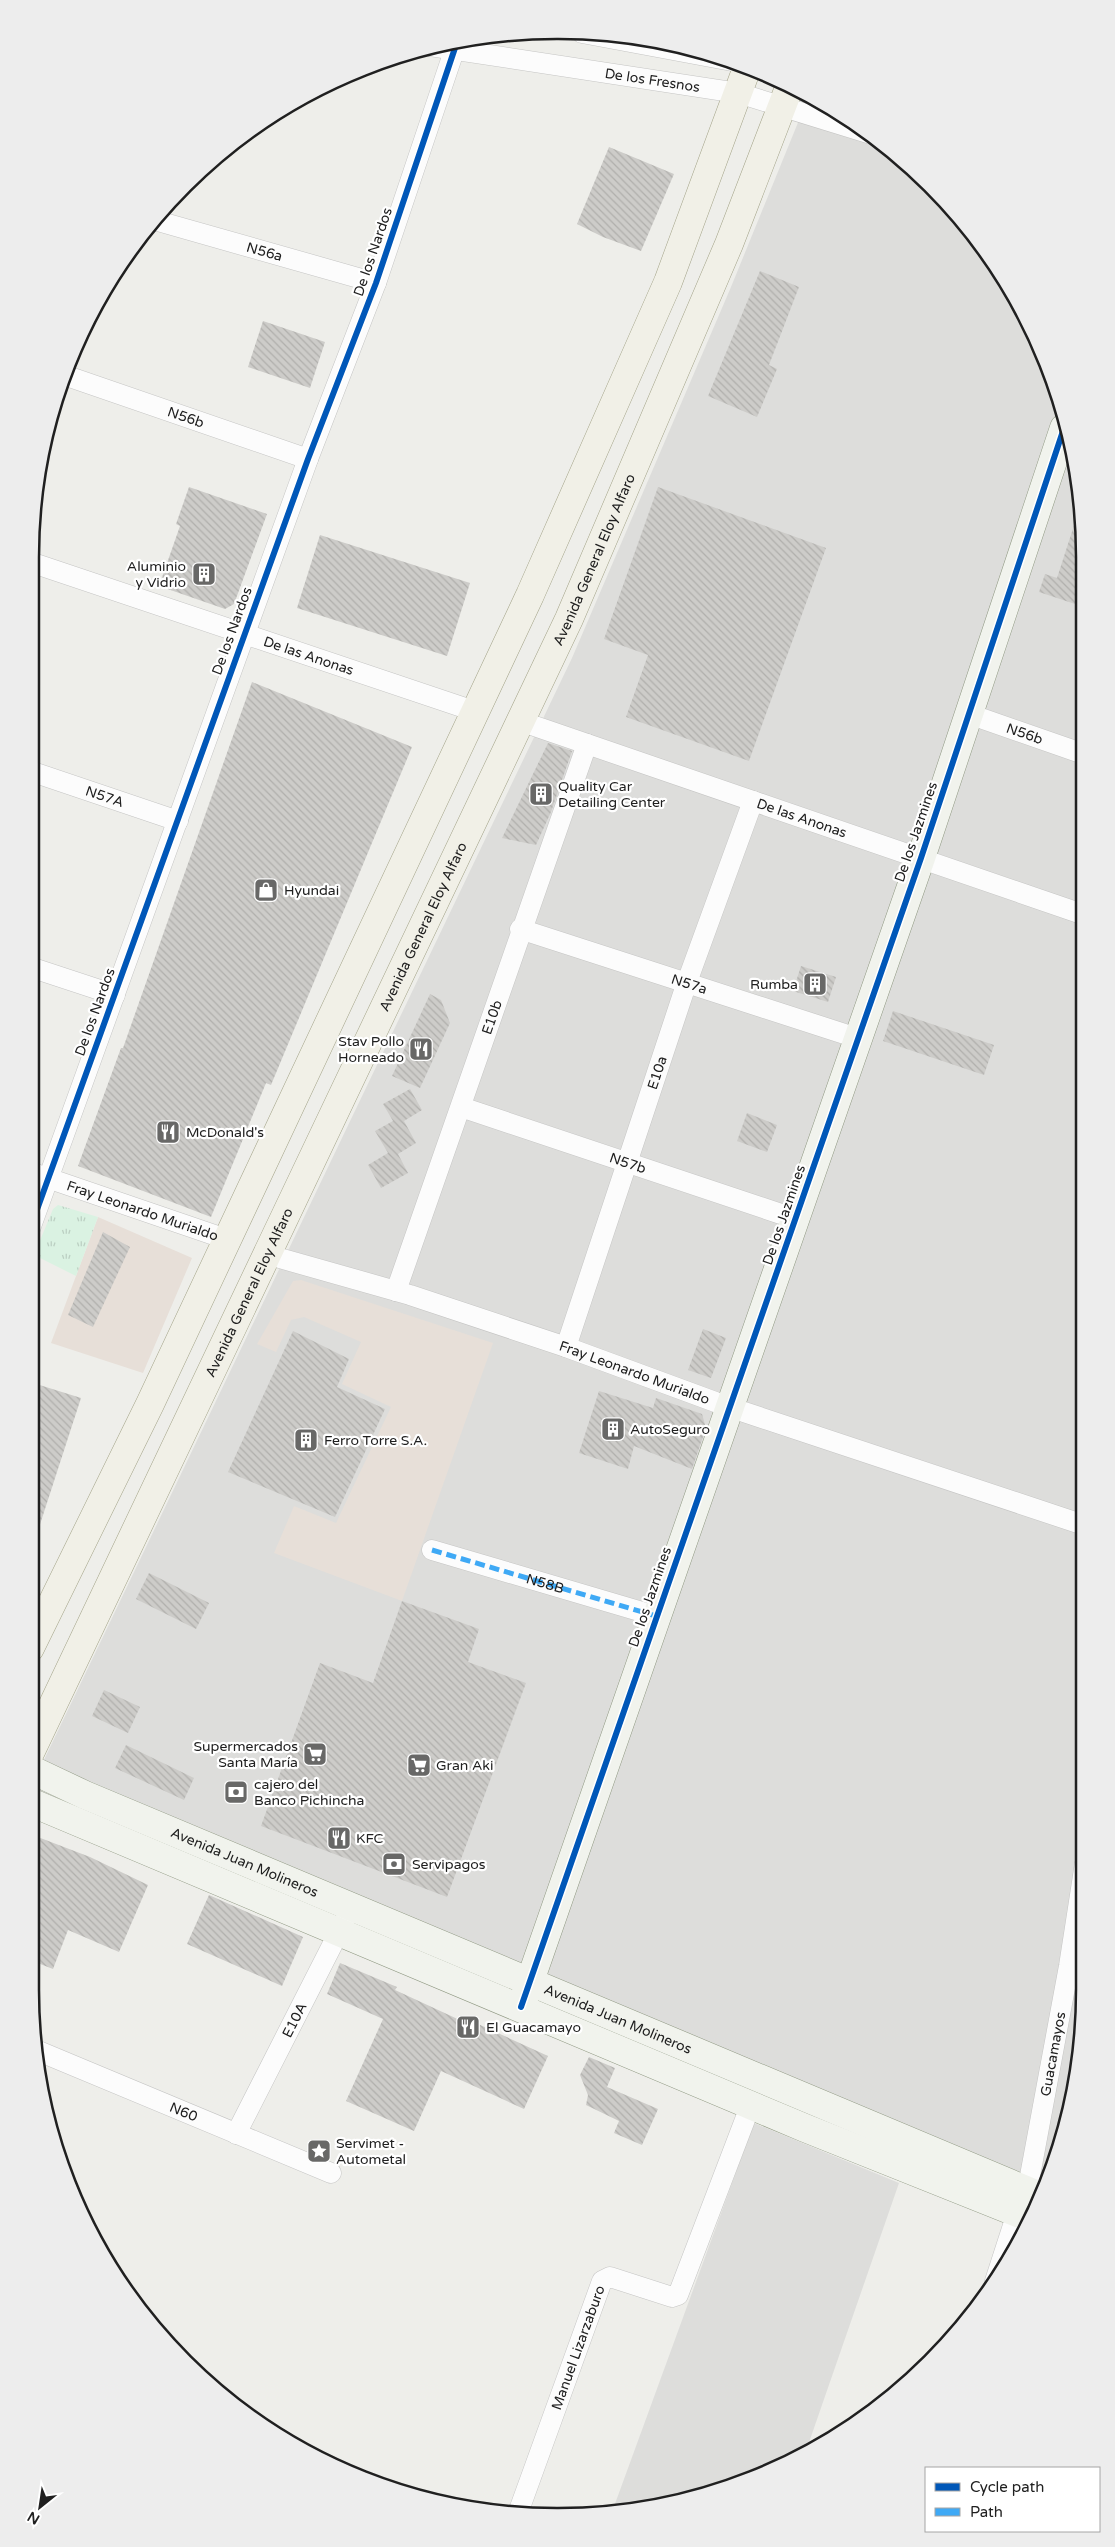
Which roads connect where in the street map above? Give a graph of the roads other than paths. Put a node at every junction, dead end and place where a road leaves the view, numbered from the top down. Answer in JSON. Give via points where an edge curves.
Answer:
{"nodes":[{"id":1,"x":466,"y":47,"type":"edge"},
{"id":2,"x":455,"y":49,"type":"edge"},
{"id":3,"x":743,"y":80,"type":"edge"},
{"id":4,"x":786,"y":97,"type":"edge"},
{"id":5,"x":830,"y":116,"type":"edge"},
{"id":6,"x":161,"y":222,"type":"edge"},
{"id":7,"x":376,"y":283,"type":"junction"},
{"id":8,"x":71,"y":378,"type":"edge"},
{"id":9,"x":1062,"y":435,"type":"edge"},
{"id":10,"x":308,"y":459,"type":"junction"},
{"id":11,"x":39,"y":565,"type":"edge"},
{"id":12,"x":244,"y":634,"type":"junction"},
{"id":13,"x":474,"y":711,"type":"junction"},
{"id":14,"x":969,"y":714,"type":"junction"},
{"id":15,"x":520,"y":721,"type":"junction"},
{"id":16,"x":587,"y":744,"type":"junction"},
{"id":17,"x":1076,"y":750,"type":"edge"},
{"id":18,"x":39,"y":774,"type":"edge"},
{"id":19,"x":753,"y":801,"type":"junction"},
{"id":20,"x":178,"y":821,"type":"junction"},
{"id":21,"x":920,"y":858,"type":"junction"},
{"id":22,"x":1076,"y":912,"type":"edge"},
{"id":23,"x":520,"y":929,"type":"junction"},
{"id":24,"x":39,"y":970,"type":"edge"},
{"id":25,"x":686,"y":982,"type":"junction"},
{"id":26,"x":115,"y":995,"type":"junction"},
{"id":27,"x":857,"y":1038,"type":"junction"},
{"id":28,"x":461,"y":1107,"type":"junction"},
{"id":29,"x":628,"y":1164,"type":"junction"},
{"id":30,"x":39,"y":1175,"type":"edge"},
{"id":31,"x":796,"y":1219,"type":"junction"},
{"id":32,"x":226,"y":1239,"type":"junction"},
{"id":33,"x":269,"y":1255,"type":"junction"},
{"id":34,"x":396,"y":1290,"type":"junction"},
{"id":35,"x":566,"y":1347,"type":"junction"},
{"id":36,"x":730,"y":1406,"type":"junction"},
{"id":37,"x":1076,"y":1522,"type":"edge"},
{"id":38,"x":432,"y":1550,"type":"dead end"},
{"id":39,"x":656,"y":1616,"type":"junction"},
{"id":40,"x":39,"y":1630,"type":"edge"},
{"id":41,"x":39,"y":1734,"type":"edge"},
{"id":42,"x":39,"y":1774,"type":"edge"},
{"id":43,"x":39,"y":1806,"type":"edge"},
{"id":44,"x":352,"y":1906,"type":"junction"},
{"id":45,"x":1076,"y":1921,"type":"edge"},
{"id":46,"x":339,"y":1931,"type":"junction"},
{"id":47,"x":529,"y":1980,"type":"junction"},
{"id":48,"x":521,"y":2007,"type":"junction"},
{"id":49,"x":43,"y":2053,"type":"edge"},
{"id":50,"x":751,"y":2104,"type":"junction"},
{"id":51,"x":236,"y":2134,"type":"junction"},
{"id":52,"x":331,"y":2173,"type":"dead end"},
{"id":53,"x":1029,"y":2205,"type":"edge"},
{"id":54,"x":1021,"y":2222,"type":"edge"},
{"id":55,"x":520,"y":2507,"type":"edge"}],
"edges":[{"from":1,"to":3,"type":"street","name":"De los Fresnos"},
{"from":2,"to":7,"type":"street","name":"De los Nardos"},
{"from":3,"to":4,"type":"street","name":"De los Fresnos"},
{"from":3,"to":13,"type":"main road","via":[[668,282],[530,595]]},
{"from":4,"to":5,"type":"street","name":"De los Fresnos"},
{"from":4,"to":15,"type":"main road","name":"Avenida General Eloy Alfaro","via":[[729,244],[569,619]]},
{"from":6,"to":7,"type":"street","name":"N56a"},
{"from":7,"to":10,"type":"street","name":"De los Nardos"},
{"from":8,"to":10,"type":"street","name":"N56b"},
{"from":9,"to":14,"type":"street","name":"De los Jazmines"},
{"from":10,"to":12,"type":"street","name":"De los Nardos"},
{"from":11,"to":12,"type":"street","name":"De las Anonas"},
{"from":12,"to":13,"type":"street","name":"De las Anonas"},
{"from":12,"to":20,"type":"street","name":"De los Nardos"},
{"from":13,"to":32,"type":"main road"},
{"from":14,"to":17,"type":"street","name":"N56b"},
{"from":14,"to":21,"type":"street","name":"De los Jazmines"},
{"from":15,"to":16,"type":"street","name":"De las Anonas"},
{"from":15,"to":33,"type":"main road","name":"Avenida General Eloy Alfaro"},
{"from":16,"to":19,"type":"street","name":"De las Anonas"},
{"from":16,"to":23,"type":"street","name":"E10b"},
{"from":18,"to":20,"type":"street","name":"N57A"},
{"from":19,"to":21,"type":"street","name":"De las Anonas"},
{"from":19,"to":25,"type":"street","name":"E10a"},
{"from":20,"to":26,"type":"street","name":"De los Nardos"},
{"from":21,"to":22,"type":"street","name":"De las Anonas"},
{"from":21,"to":27,"type":"street","name":"De los Jazmines"},
{"from":23,"to":25,"type":"street","name":"N57a"},
{"from":23,"to":28,"type":"street","name":"E10b"},
{"from":24,"to":26,"type":"street"},
{"from":25,"to":27,"type":"street","name":"N57a"},
{"from":25,"to":29,"type":"street","name":"E10a"},
{"from":26,"to":30,"type":"street","name":"De los Nardos"},
{"from":27,"to":31,"type":"street","name":"De los Jazmines"},
{"from":28,"to":29,"type":"street","name":"N57b"},
{"from":28,"to":34,"type":"street","name":"E10b"},
{"from":29,"to":31,"type":"street","name":"N57b"},
{"from":29,"to":35,"type":"street","name":"E10a"},
{"from":30,"to":32,"type":"street","name":"Fray Leonardo Murialdo"},
{"from":31,"to":36,"type":"street","name":"De los Jazmines"},
{"from":32,"to":40,"type":"main road","via":[[150,1404]]},
{"from":33,"to":34,"type":"street","name":"Fray Leonardo Murialdo"},
{"from":33,"to":41,"type":"main road","name":"Avenida General Eloy Alfaro"},
{"from":34,"to":35,"type":"street","name":"Fray Leonardo Murialdo"},
{"from":35,"to":36,"type":"street","name":"Fray Leonardo Murialdo"},
{"from":36,"to":37,"type":"street","name":"Fray Leonardo Murialdo"},
{"from":36,"to":39,"type":"street","name":"De los Jazmines"},
{"from":38,"to":39,"type":"street","name":"N58B"},
{"from":39,"to":47,"type":"street","name":"De los Jazmines"},
{"from":42,"to":44,"type":"street","name":"Avenida Juan Molineros"},
{"from":43,"to":46,"type":"street","name":"Avenida Juan Molineros"},
{"from":44,"to":46,"type":"street","name":"E10A"},
{"from":44,"to":47,"type":"street","name":"Avenida Juan Molineros"},
{"from":45,"to":53,"type":"street","name":"Guacamayos"},
{"from":46,"to":48,"type":"street","name":"Avenida Juan Molineros"},
{"from":46,"to":51,"type":"street","name":"E10A"},
{"from":47,"to":48,"type":"street","name":"De los Jazmines"},
{"from":47,"to":53,"type":"street","name":"Avenida Juan Molineros"},
{"from":48,"to":50,"type":"street","name":"Avenida Juan Molineros"},
{"from":49,"to":51,"type":"street","name":"N60"},
{"from":50,"to":53,"type":"street","name":"Avenida Juan Molineros"},
{"from":50,"to":55,"type":"street","name":"Manuel Lizarzaburo","via":[[678,2295],[672,2297],[610,2277],[602,2281]]},
{"from":51,"to":52,"type":"street","name":"N60"},
{"from":53,"to":54,"type":"street","name":"Guacamayos"}]}
